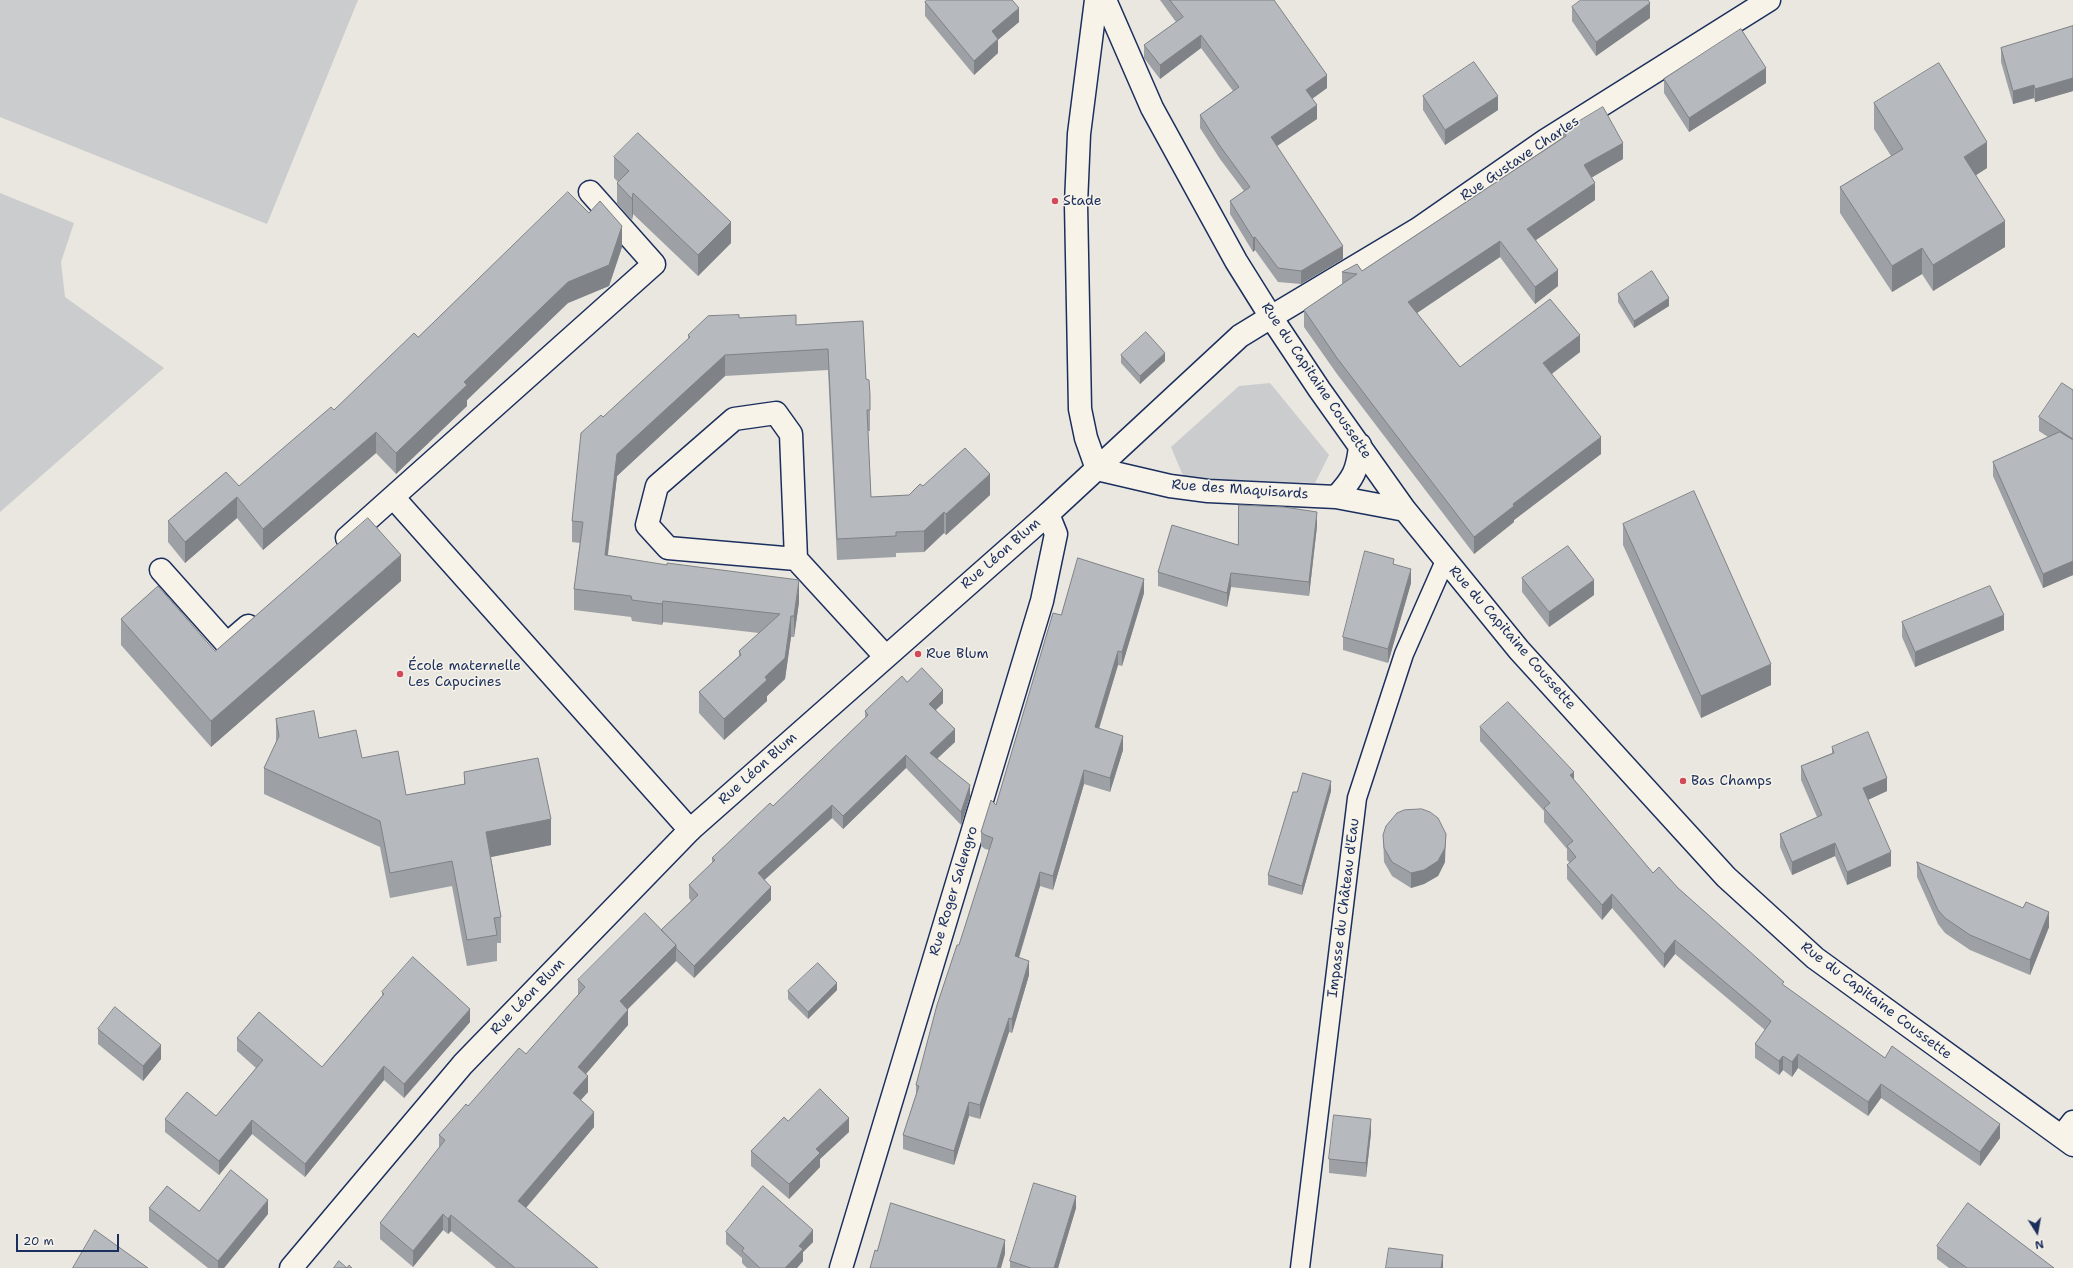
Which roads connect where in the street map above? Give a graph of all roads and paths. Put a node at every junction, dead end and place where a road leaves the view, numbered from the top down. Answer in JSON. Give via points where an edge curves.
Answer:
{"nodes":[{"id":1,"x":1096,"y":0,"type":"edge"},
{"id":2,"x":1105,"y":0,"type":"edge"},
{"id":3,"x":1769,"y":0,"type":"edge"},
{"id":4,"x":590,"y":192,"type":"dead end"},
{"id":5,"x":1271,"y":317,"type":"junction"},
{"id":6,"x":1360,"y":445,"type":"junction"},
{"id":7,"x":1097,"y":469,"type":"junction"},
{"id":8,"x":393,"y":497,"type":"junction"},
{"id":9,"x":1336,"y":497,"type":"junction"},
{"id":10,"x":1405,"y":510,"type":"junction"},
{"id":11,"x":1048,"y":514,"type":"junction"},
{"id":12,"x":334,"y":549,"type":"edge"},
{"id":13,"x":796,"y":559,"type":"junction"},
{"id":14,"x":1445,"y":561,"type":"junction"},
{"id":15,"x":161,"y":570,"type":"dead end"},
{"id":16,"x":263,"y":612,"type":"edge"},
{"id":17,"x":885,"y":656,"type":"junction"},
{"id":18,"x":690,"y":830,"type":"junction"},
{"id":19,"x":2069,"y":1135,"type":"edge"},
{"id":20,"x":290,"y":1268,"type":"edge"},
{"id":21,"x":841,"y":1268,"type":"edge"},
{"id":22,"x":1300,"y":1268,"type":"edge"}],
"edges":[{"from":1,"to":7,"type":"street","via":[[1079,134],[1076,204],[1080,409],[1086,438]]},
{"from":2,"to":5,"type":"street","name":"Rue du Capitaine Coussette","via":[[1152,108],[1236,261]]},
{"from":3,"to":5,"type":"street","name":"Rue Gustave Charles","via":[[1546,140],[1418,229]]},
{"from":4,"to":8,"type":"street","via":[[654,264]]},
{"from":5,"to":6,"type":"street","name":"Rue du Capitaine Coussette"},
{"from":5,"to":7,"type":"street","name":"Rue Léon Blum","via":[[1240,336]]},
{"from":6,"to":9,"type":"street","via":[[1359,463],[1352,480]]},
{"from":6,"to":10,"type":"street","name":"Rue du Capitaine Coussette"},
{"from":7,"to":9,"type":"street","name":"Rue des Maquisards","via":[[1170,486],[1208,491]]},
{"from":7,"to":11,"type":"street","name":"Rue Léon Blum"},
{"from":8,"to":12,"type":"street"},
{"from":8,"to":18,"type":"street"},
{"from":9,"to":10,"type":"street","name":"Rue des Maquisards"},
{"from":10,"to":14,"type":"street","name":"Rue du Capitaine Coussette"},
{"from":11,"to":17,"type":"street","name":"Rue Léon Blum"},
{"from":11,"to":21,"type":"street","name":"Rue Roger Salengro","via":[[1056,534],[1042,601]]},
{"from":13,"to":13,"type":"street","via":[[791,434],[776,413],[734,419],[657,486],[647,525],[668,548]]},
{"from":13,"to":17,"type":"street"},
{"from":14,"to":19,"type":"street","name":"Rue du Capitaine Coussette","via":[[1524,655],[1726,877],[1815,958]]},
{"from":14,"to":22,"type":"lane","name":"Impasse du Château d'Eau","via":[[1404,654],[1358,798]]},
{"from":15,"to":16,"type":"street","via":[[227,644]]},
{"from":17,"to":18,"type":"street","name":"Rue Léon Blum"},
{"from":18,"to":20,"type":"street","name":"Rue Léon Blum","via":[[463,1064]]}]}
